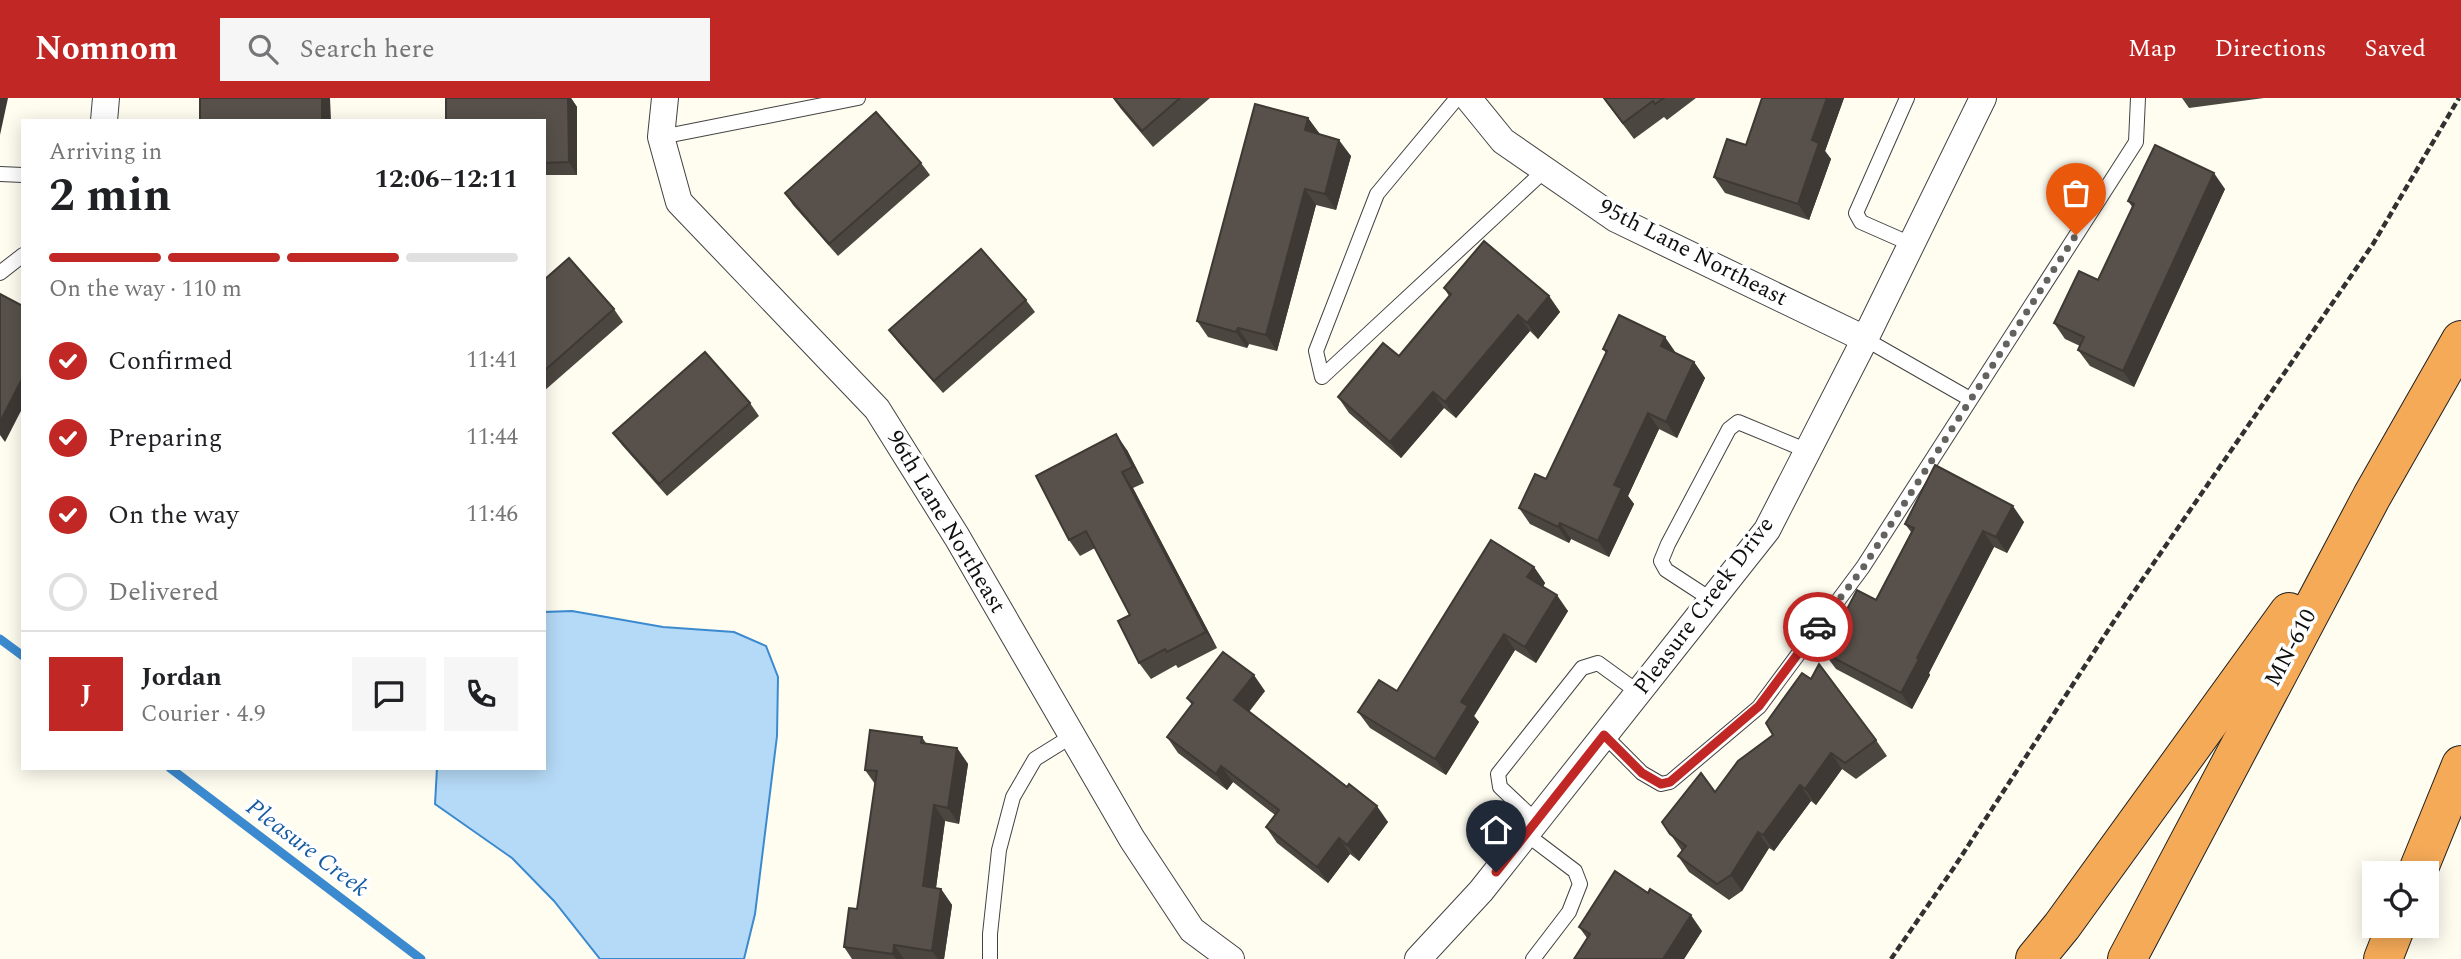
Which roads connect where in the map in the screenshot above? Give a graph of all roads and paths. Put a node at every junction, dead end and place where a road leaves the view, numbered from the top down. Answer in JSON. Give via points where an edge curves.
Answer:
{"nodes":[{"id":1,"x":106,"y":98,"type":"edge"},
{"id":2,"x":665,"y":98,"type":"edge"},
{"id":3,"x":858,"y":98,"type":"edge"},
{"id":4,"x":1457,"y":98,"type":"edge"},
{"id":5,"x":1468,"y":98,"type":"edge"},
{"id":6,"x":1907,"y":98,"type":"edge"},
{"id":7,"x":1983,"y":98,"type":"edge"},
{"id":8,"x":2138,"y":98,"type":"edge"},
{"id":9,"x":2459,"y":98,"type":"edge"},
{"id":10,"x":104,"y":119,"type":"edge"},
{"id":11,"x":662,"y":138,"type":"junction"},
{"id":12,"x":1545,"y":170,"type":"junction"},
{"id":13,"x":0,"y":174,"type":"edge"},
{"id":14,"x":21,"y":176,"type":"edge"},
{"id":15,"x":1911,"y":244,"type":"junction"},
{"id":16,"x":21,"y":257,"type":"edge"},
{"id":17,"x":0,"y":273,"type":"edge"},
{"id":18,"x":1865,"y":339,"type":"junction"},
{"id":19,"x":2461,"y":340,"type":"edge"},
{"id":20,"x":1970,"y":399,"type":"junction"},
{"id":21,"x":1808,"y":451,"type":"junction"},
{"id":22,"x":2372,"y":496,"type":"junction"},
{"id":23,"x":1712,"y":600,"type":"junction"},
{"id":24,"x":1638,"y":692,"type":"junction"},
{"id":25,"x":1604,"y":735,"type":"junction"},
{"id":26,"x":1072,"y":736,"type":"junction"},
{"id":27,"x":2461,"y":765,"type":"edge"},
{"id":28,"x":1531,"y":828,"type":"junction"},
{"id":29,"x":2422,"y":861,"type":"edge"},
{"id":30,"x":2391,"y":938,"type":"edge"},
{"id":31,"x":990,"y":959,"type":"edge"},
{"id":32,"x":1231,"y":959,"type":"edge"},
{"id":33,"x":1418,"y":959,"type":"edge"},
{"id":34,"x":1533,"y":959,"type":"edge"},
{"id":35,"x":1891,"y":959,"type":"edge"},
{"id":36,"x":2035,"y":959,"type":"edge"},
{"id":37,"x":2127,"y":959,"type":"edge"},
{"id":38,"x":2383,"y":959,"type":"edge"}],
"edges":[{"from":1,"to":10,"type":"street"},
{"from":2,"to":11,"type":"street","name":"96th Lane Northeast"},
{"from":3,"to":11,"type":"lane"},
{"from":4,"to":12,"type":"lane","via":[[1377,194],[1316,351],[1322,377]]},
{"from":5,"to":12,"type":"street","name":"95th Lane Northeast","via":[[1503,141]]},
{"from":6,"to":15,"type":"lane","via":[[1856,213],[1861,222]]},
{"from":7,"to":15,"type":"street","name":"Pleasure Creek Drive"},
{"from":8,"to":20,"type":"lane","via":[[2136,142]]},
{"from":9,"to":35,"type":"path","via":[[2373,244],[2118,615]]},
{"from":11,"to":26,"type":"street","name":"96th Lane Northeast","via":[[679,202],[877,409]]},
{"from":12,"to":18,"type":"street","name":"95th Lane Northeast","via":[[1616,219]]},
{"from":13,"to":14,"type":"lane"},
{"from":15,"to":18,"type":"street","name":"Pleasure Creek Drive"},
{"from":16,"to":17,"type":"lane"},
{"from":18,"to":20,"type":"lane"},
{"from":18,"to":21,"type":"street","name":"Pleasure Creek Drive"},
{"from":19,"to":22,"type":"highway","name":"MN-610"},
{"from":20,"to":25,"type":"lane","via":[[1863,568],[1759,706],[1670,782],[1661,784],[1642,773]]},
{"from":21,"to":23,"type":"street","name":"Pleasure Creek Drive","via":[[1767,530]]},
{"from":21,"to":23,"type":"lane","via":[[1738,422],[1729,429],[1661,561],[1666,570]]},
{"from":22,"to":36,"type":"highway"},
{"from":22,"to":37,"type":"highway","name":"MN-610"},
{"from":23,"to":24,"type":"street","name":"Pleasure Creek Drive"},
{"from":24,"to":25,"type":"street","name":"Pleasure Creek Drive"},
{"from":24,"to":28,"type":"lane","via":[[1598,663],[1582,668],[1553,703],[1498,774],[1500,787]]},
{"from":25,"to":28,"type":"street","name":"Pleasure Creek Drive"},
{"from":26,"to":31,"type":"lane","via":[[1035,760],[1013,797],[999,850]]},
{"from":26,"to":32,"type":"street","name":"96th Lane Northeast","via":[[1192,930]]},
{"from":27,"to":29,"type":"highway"},
{"from":28,"to":33,"type":"street","name":"Pleasure Creek Drive"},
{"from":28,"to":34,"type":"lane","via":[[1575,871],[1580,884],[1569,912]]},
{"from":30,"to":38,"type":"highway"}]}
